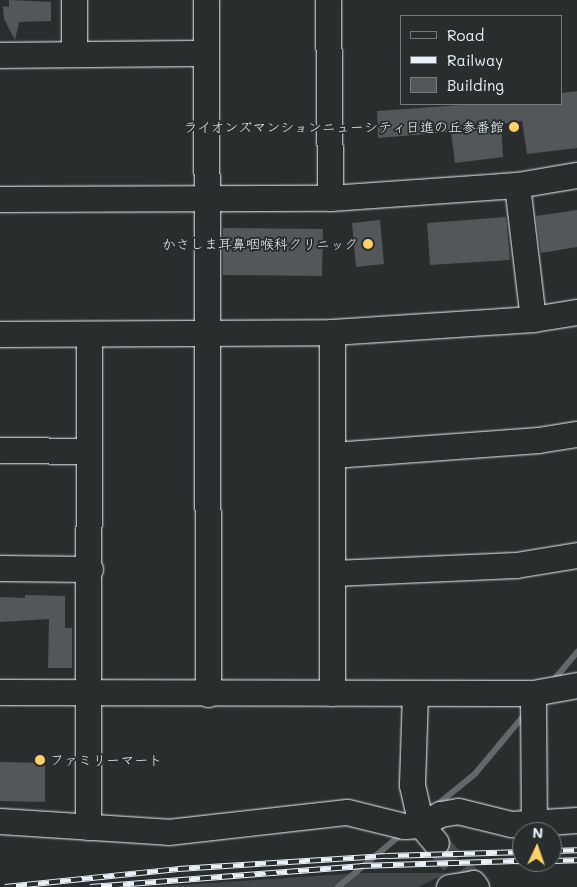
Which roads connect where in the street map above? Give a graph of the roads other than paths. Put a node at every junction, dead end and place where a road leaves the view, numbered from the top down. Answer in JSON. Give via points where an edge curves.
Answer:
{"nodes":[{"id":1,"x":74,"y":0,"type":"edge"},
{"id":2,"x":206,"y":0,"type":"edge"},
{"id":3,"x":328,"y":0,"type":"edge"},
{"id":4,"x":74,"y":54,"type":"junction"},
{"id":5,"x":204,"y":54,"type":"junction"},
{"id":6,"x":0,"y":55,"type":"edge"},
{"id":7,"x":577,"y":174,"type":"edge"},
{"id":8,"x":517,"y":185,"type":"junction"},
{"id":9,"x":208,"y":198,"type":"junction"},
{"id":10,"x":330,"y":198,"type":"junction"},
{"id":11,"x":0,"y":200,"type":"edge"},
{"id":12,"x":577,"y":312,"type":"edge"},
{"id":13,"x":533,"y":319,"type":"junction"},
{"id":14,"x":206,"y":332,"type":"junction"},
{"id":15,"x":332,"y":332,"type":"junction"},
{"id":16,"x":0,"y":334,"type":"edge"},
{"id":17,"x":89,"y":334,"type":"junction"},
{"id":18,"x":577,"y":434,"type":"edge"},
{"id":19,"x":0,"y":450,"type":"edge"},
{"id":20,"x":89,"y":451,"type":"junction"},
{"id":21,"x":333,"y":454,"type":"junction"},
{"id":22,"x":577,"y":555,"type":"edge"},
{"id":23,"x":0,"y":568,"type":"edge"},
{"id":24,"x":90,"y":569,"type":"junction"},
{"id":25,"x":333,"y":573,"type":"junction"},
{"id":26,"x":577,"y":685,"type":"edge"},
{"id":27,"x":0,"y":692,"type":"edge"},
{"id":28,"x":89,"y":692,"type":"junction"},
{"id":29,"x":415,"y":693,"type":"junction"},
{"id":30,"x":533,"y":693,"type":"junction"},
{"id":31,"x":208,"y":694,"type":"junction"},
{"id":32,"x":332,"y":694,"type":"junction"},
{"id":33,"x":577,"y":820,"type":"edge"},
{"id":34,"x":0,"y":821,"type":"edge"},
{"id":35,"x":534,"y":822,"type":"edge"},
{"id":36,"x":548,"y":822,"type":"edge"},
{"id":37,"x":512,"y":824,"type":"edge"},
{"id":38,"x":88,"y":827,"type":"junction"},
{"id":39,"x":428,"y":834,"type":"junction"},
{"id":40,"x":449,"y":887,"type":"edge"},
{"id":41,"x":476,"y":887,"type":"edge"}],
"edges":[{"from":1,"to":4,"type":"street"},
{"from":2,"to":5,"type":"street"},
{"from":3,"to":10,"type":"street"},
{"from":4,"to":5,"type":"street"},
{"from":4,"to":6,"type":"street"},
{"from":5,"to":9,"type":"street"},
{"from":7,"to":8,"type":"street"},
{"from":8,"to":10,"type":"street"},
{"from":8,"to":13,"type":"street"},
{"from":9,"to":10,"type":"street"},
{"from":9,"to":11,"type":"street"},
{"from":9,"to":14,"type":"street"},
{"from":12,"to":13,"type":"street"},
{"from":13,"to":15,"type":"street"},
{"from":14,"to":15,"type":"street"},
{"from":14,"to":17,"type":"street"},
{"from":14,"to":31,"type":"street"},
{"from":15,"to":21,"type":"street"},
{"from":16,"to":17,"type":"street"},
{"from":17,"to":20,"type":"street"},
{"from":18,"to":21,"type":"street","via":[[538,440]]},
{"from":19,"to":20,"type":"street"},
{"from":20,"to":24,"type":"street"},
{"from":21,"to":25,"type":"street"},
{"from":22,"to":25,"type":"street","via":[[516,565]]},
{"from":23,"to":24,"type":"street"},
{"from":24,"to":28,"type":"street"},
{"from":25,"to":32,"type":"street"},
{"from":26,"to":30,"type":"street"},
{"from":27,"to":28,"type":"street"},
{"from":28,"to":31,"type":"street"},
{"from":28,"to":38,"type":"street"},
{"from":29,"to":30,"type":"street"},
{"from":29,"to":32,"type":"street"},
{"from":29,"to":39,"type":"street","via":[[412,785]]},
{"from":30,"to":35,"type":"street"},
{"from":31,"to":32,"type":"street"},
{"from":33,"to":36,"type":"street"},
{"from":34,"to":38,"type":"street"},
{"from":37,"to":39,"type":"street","via":[[458,811],[440,814]]},
{"from":38,"to":39,"type":"street","via":[[168,832],[346,812]]},
{"from":40,"to":41,"type":"street","via":[[473,883]]}]}
